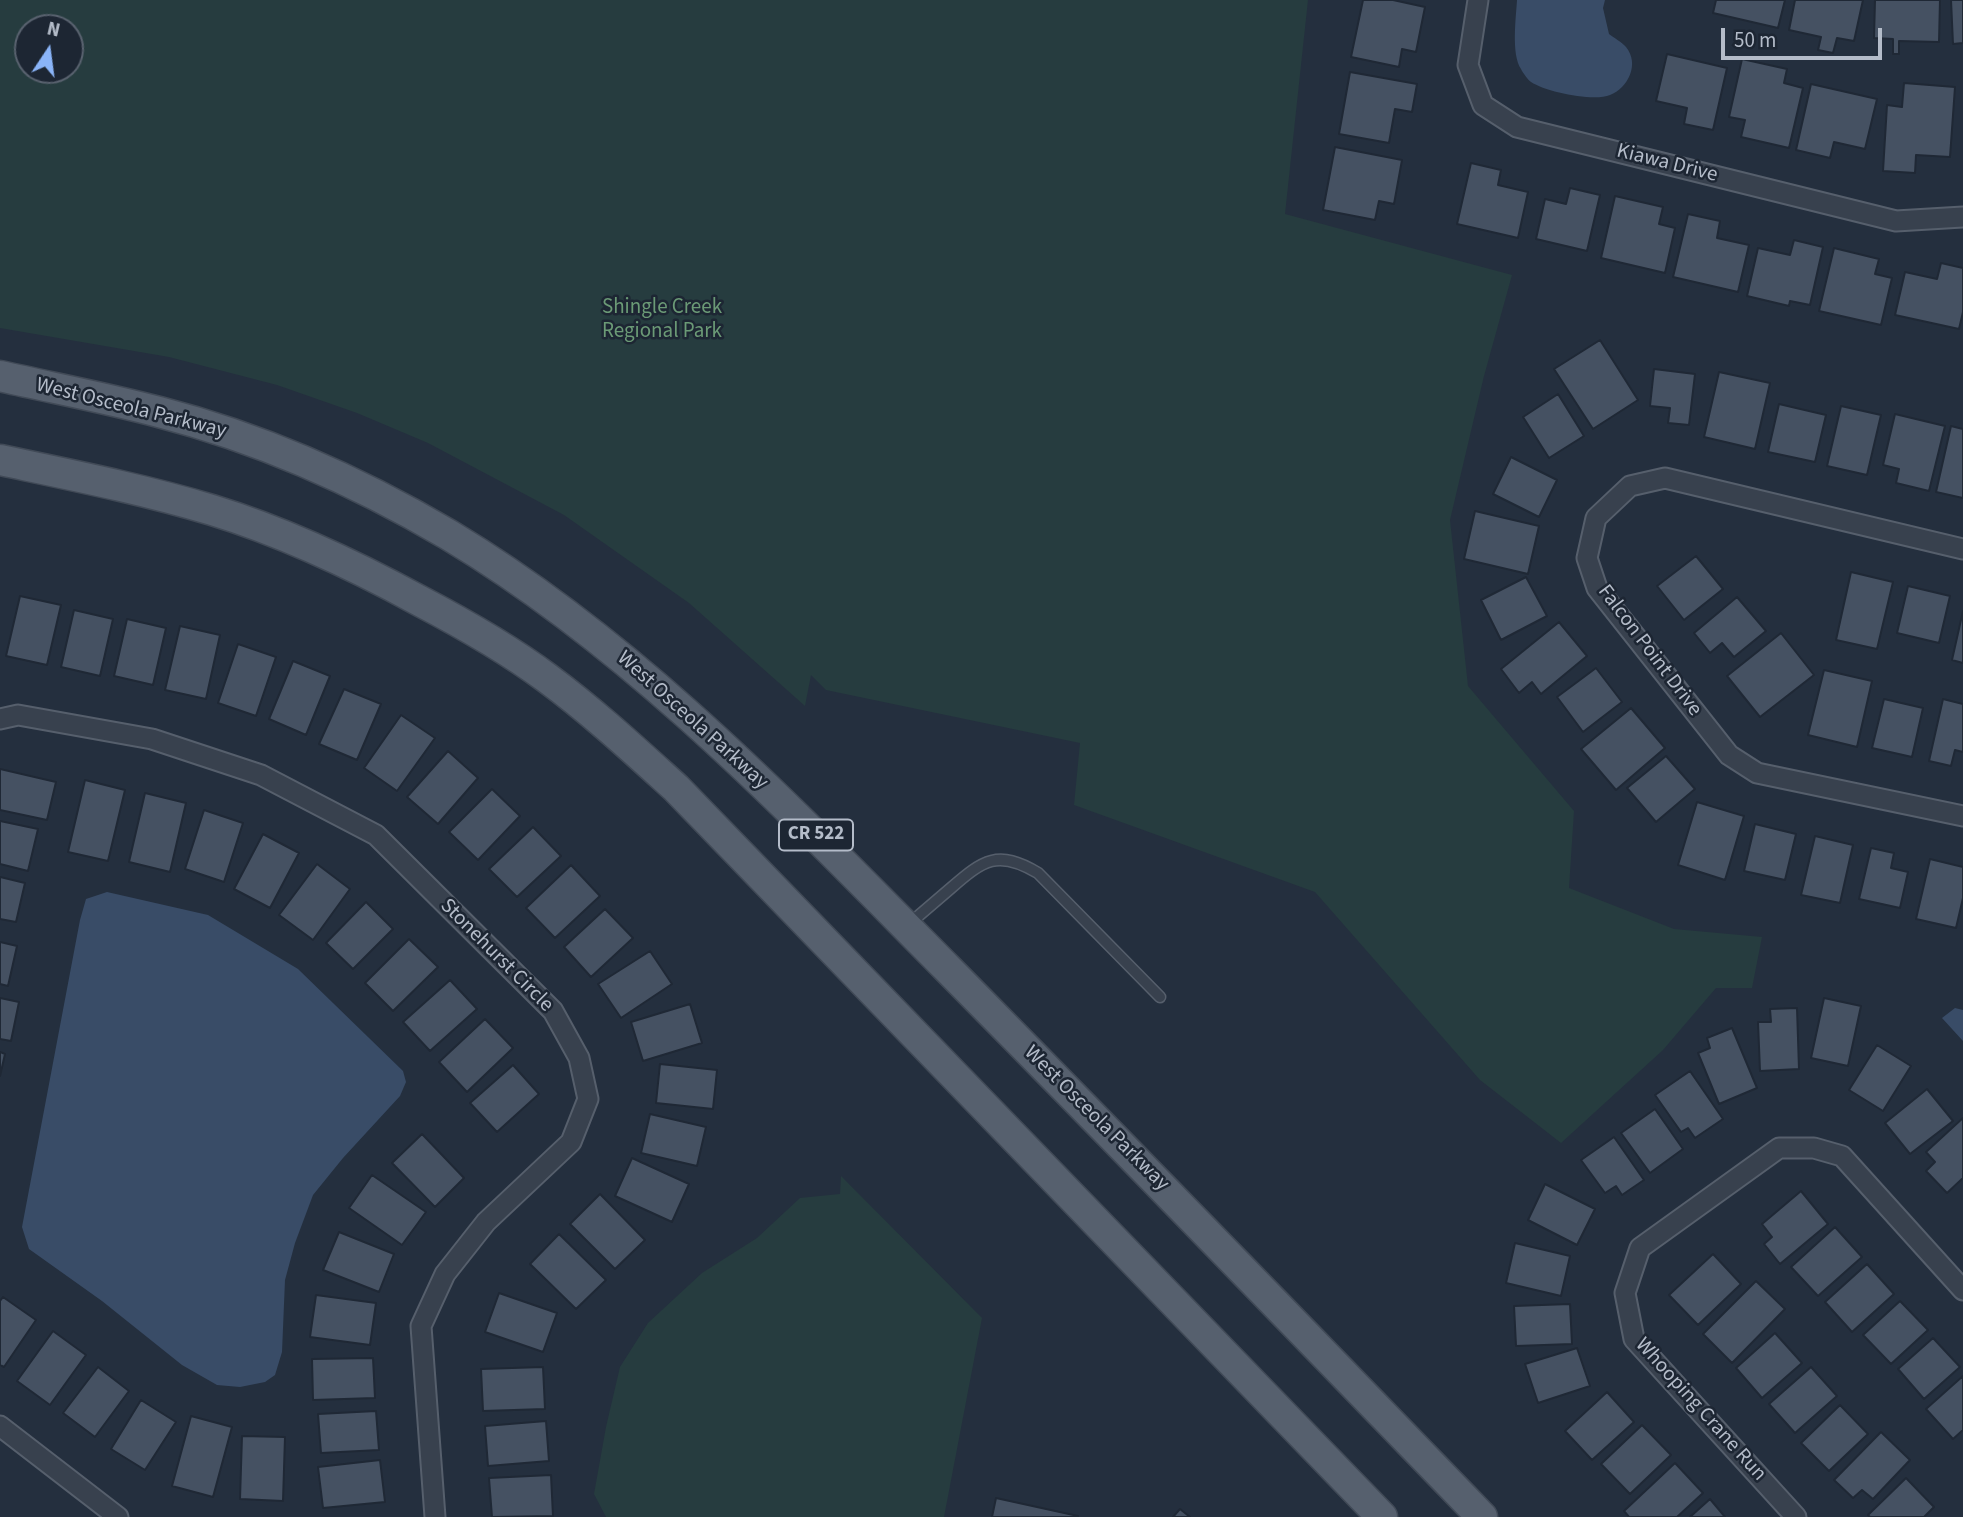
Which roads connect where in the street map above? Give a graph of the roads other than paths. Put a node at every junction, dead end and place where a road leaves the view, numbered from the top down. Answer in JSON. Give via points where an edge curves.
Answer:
{"nodes":[{"id":1,"x":1478,"y":0,"type":"edge"},
{"id":2,"x":1963,"y":217,"type":"edge"},
{"id":3,"x":0,"y":376,"type":"edge"},
{"id":4,"x":0,"y":460,"type":"edge"},
{"id":5,"x":1963,"y":549,"type":"edge"},
{"id":6,"x":0,"y":719,"type":"edge"},
{"id":7,"x":1963,"y":816,"type":"edge"},
{"id":8,"x":906,"y":927,"type":"junction"},
{"id":9,"x":1160,"y":997,"type":"dead end"},
{"id":10,"x":1963,"y":1290,"type":"edge"},
{"id":11,"x":0,"y":1426,"type":"edge"},
{"id":12,"x":118,"y":1517,"type":"edge"},
{"id":13,"x":435,"y":1517,"type":"edge"},
{"id":14,"x":1382,"y":1517,"type":"edge"},
{"id":15,"x":1482,"y":1517,"type":"edge"},
{"id":16,"x":1796,"y":1517,"type":"edge"}],
"edges":[{"from":1,"to":2,"type":"street","name":"Kiawa Drive","via":[[1468,65],[1483,105],[1517,127],[1896,221]]},
{"from":3,"to":8,"type":"main road","name":"West Osceola Parkway","number":"CR 522","via":[[159,412],[268,447],[446,533],[583,625],[663,691]]},
{"from":4,"to":14,"type":"main road","number":"CR 522","via":[[137,489],[288,537],[460,622],[545,676],[614,730],[676,788]]},
{"from":5,"to":7,"type":"street","name":"Falcon Point Drive","via":[[1665,478],[1630,486],[1596,517],[1587,558],[1597,588],[1729,755],[1757,773]]},
{"from":6,"to":13,"type":"street","name":"Stonehurst Circle","via":[[18,715],[152,739],[261,775],[376,835],[553,1011],[579,1058],[589,1099],[571,1142],[486,1222],[445,1274],[421,1326]]},
{"from":8,"to":9,"type":"lane","via":[[976,866],[1009,860],[1038,873]]},
{"from":8,"to":15,"type":"main road","name":"West Osceola Parkway","number":"CR 522"},
{"from":10,"to":16,"type":"street","name":"Whooping Crane Run","via":[[1842,1156],[1814,1148],[1779,1148],[1640,1248],[1625,1293],[1634,1339]]},
{"from":11,"to":12,"type":"street"}]}
